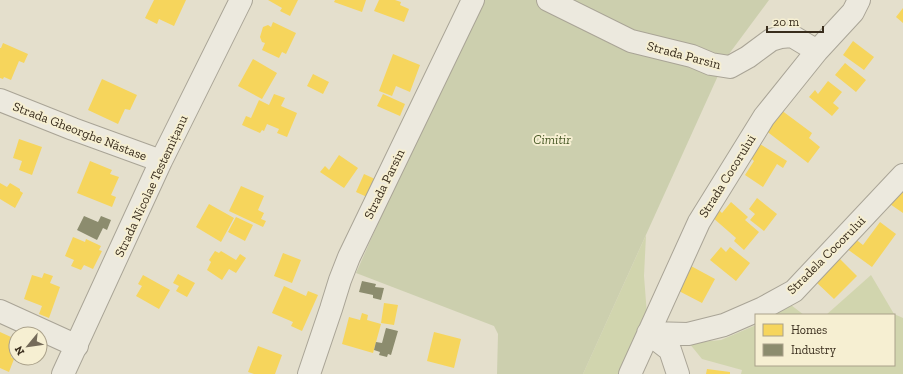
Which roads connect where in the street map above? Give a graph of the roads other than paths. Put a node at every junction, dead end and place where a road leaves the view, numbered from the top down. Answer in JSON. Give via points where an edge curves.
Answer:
{"nodes":[{"id":1,"x":241,"y":0,"type":"edge"},
{"id":2,"x":473,"y":0,"type":"edge"},
{"id":3,"x":548,"y":0,"type":"edge"},
{"id":4,"x":859,"y":0,"type":"edge"},
{"id":5,"x":817,"y":51,"type":"junction"},
{"id":6,"x":0,"y":100,"type":"edge"},
{"id":7,"x":161,"y":161,"type":"junction"},
{"id":8,"x":903,"y":175,"type":"edge"},
{"id":9,"x":0,"y":311,"type":"edge"},
{"id":10,"x":648,"y":333,"type":"junction"},
{"id":11,"x":77,"y":346,"type":"junction"},
{"id":12,"x":64,"y":374,"type":"edge"},
{"id":13,"x":309,"y":374,"type":"edge"},
{"id":14,"x":630,"y":374,"type":"edge"},
{"id":15,"x":678,"y":374,"type":"edge"}],
"edges":[{"from":1,"to":7,"type":"street","name":"Strada Nicolae Testemițanu"},
{"from":2,"to":13,"type":"street","name":"Strada Parsin","via":[[349,257]]},
{"from":3,"to":5,"type":"street","name":"Strada Parsin","via":[[631,41],[692,56],[712,64],[730,67],[771,40],[781,37],[792,36]]},
{"from":4,"to":5,"type":"street","name":"Strada Cocorului","via":[[853,12]]},
{"from":5,"to":10,"type":"street","name":"Strada Cocorului","via":[[764,117],[699,222]]},
{"from":6,"to":7,"type":"street","name":"Strada Gheorghe Năstase"},
{"from":7,"to":11,"type":"street","name":"Strada Nicolae Testemițanu"},
{"from":8,"to":10,"type":"street","name":"Stradela Cocorului","via":[[794,291],[724,325],[688,334]]},
{"from":9,"to":11,"type":"street"},
{"from":10,"to":14,"type":"street","name":"Strada Cocorului"},
{"from":10,"to":15,"type":"street","via":[[670,350]]},
{"from":11,"to":12,"type":"street","name":"Strada Nicolae Testemițanu"}]}
